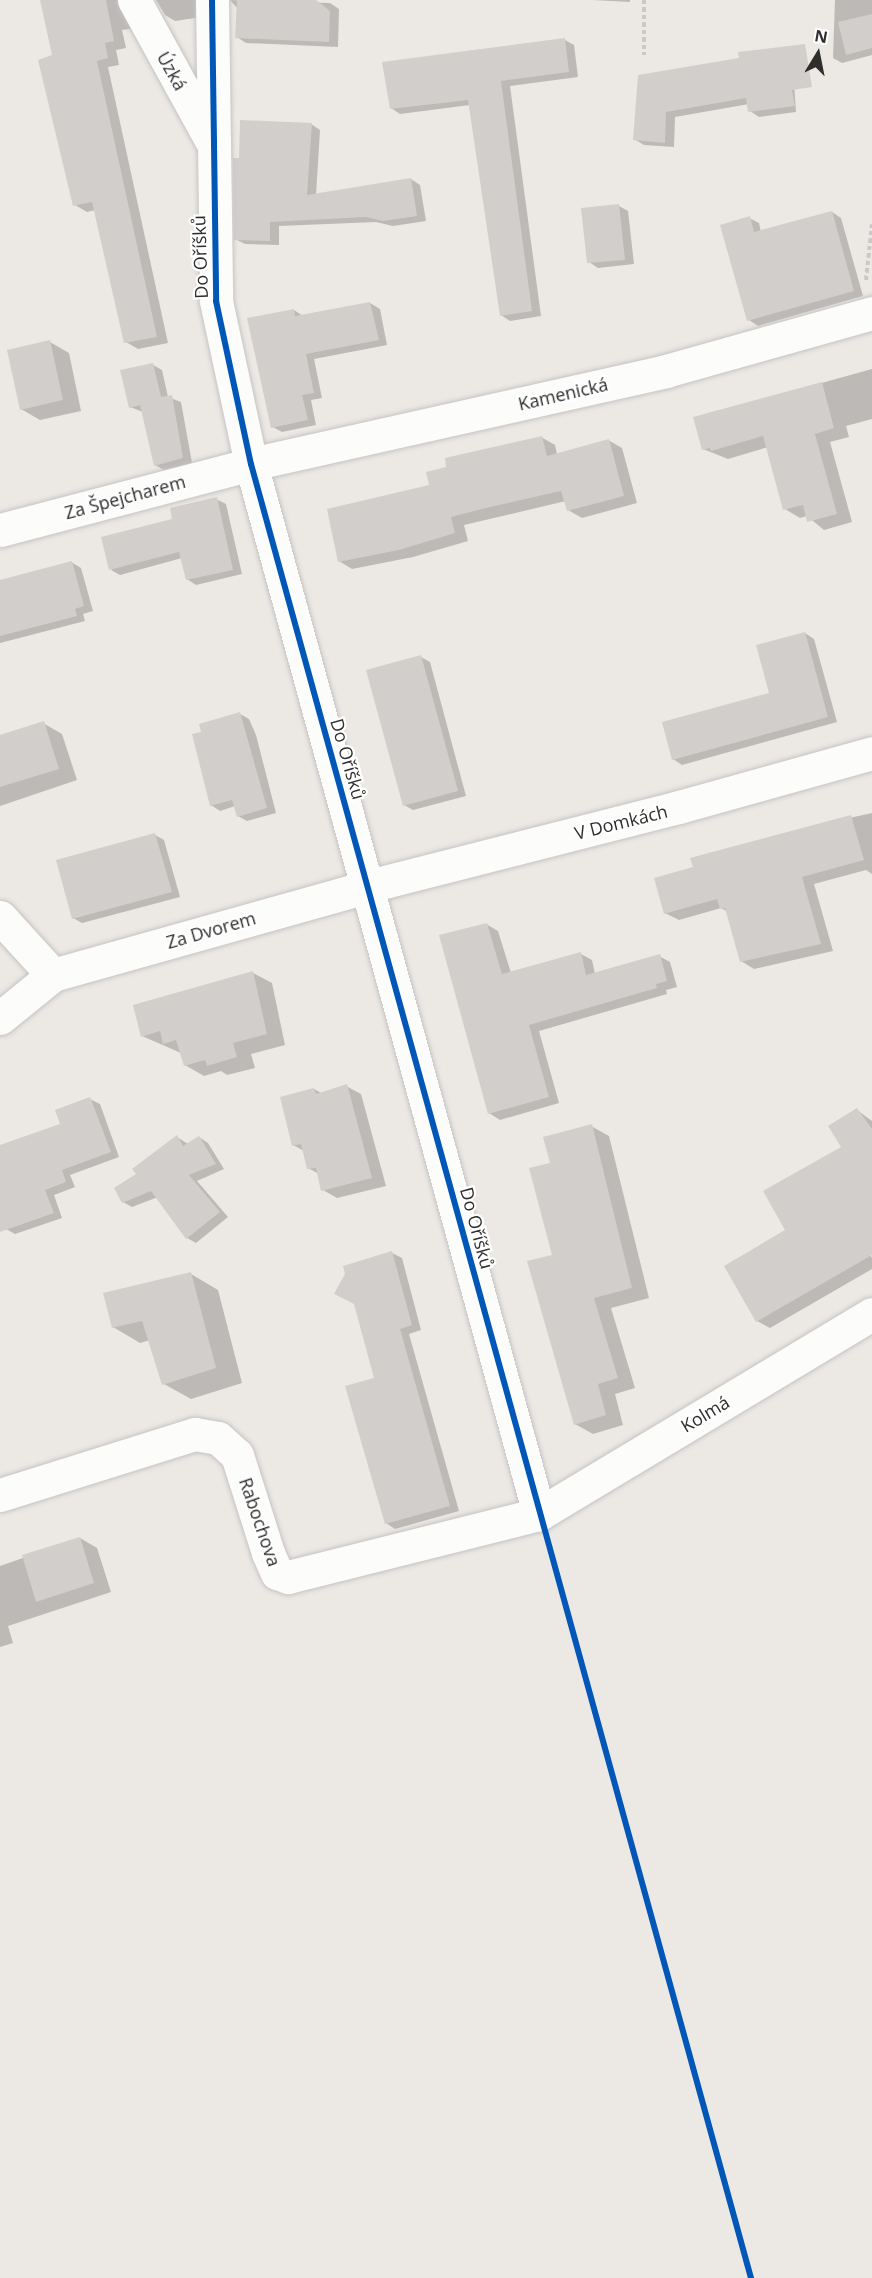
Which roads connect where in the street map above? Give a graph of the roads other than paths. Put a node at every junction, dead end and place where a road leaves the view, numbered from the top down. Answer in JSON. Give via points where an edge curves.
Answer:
{"nodes":[{"id":1,"x":134,"y":0,"type":"edge"},
{"id":2,"x":212,"y":0,"type":"edge"},
{"id":3,"x":212,"y":141,"type":"junction"},
{"id":4,"x":867,"y":314,"type":"edge"},
{"id":5,"x":251,"y":464,"type":"junction"},
{"id":6,"x":0,"y":530,"type":"edge"},
{"id":7,"x":872,"y":753,"type":"edge"},
{"id":8,"x":369,"y":885,"type":"junction"},
{"id":9,"x":0,"y":917,"type":"edge"},
{"id":10,"x":53,"y":975,"type":"junction"},
{"id":11,"x":0,"y":1018,"type":"edge"},
{"id":12,"x":872,"y":1314,"type":"edge"},
{"id":13,"x":0,"y":1495,"type":"edge"},
{"id":14,"x":539,"y":1514,"type":"junction"}],
"edges":[{"from":1,"to":3,"type":"street","name":"Úzká"},
{"from":2,"to":3,"type":"street","name":"Do Oříšků"},
{"from":3,"to":5,"type":"street","name":"Do Oříšků","via":[[216,301]]},
{"from":4,"to":5,"type":"street","name":"Kamenická","via":[[666,371]]},
{"from":5,"to":6,"type":"street","name":"Za Špejcharem"},
{"from":5,"to":8,"type":"street","name":"Do Oříšků"},
{"from":7,"to":8,"type":"street","name":"V Domkách","via":[[679,807]]},
{"from":8,"to":10,"type":"street","name":"Za Dvorem"},
{"from":8,"to":14,"type":"street","name":"Do Oříšků"},
{"from":9,"to":10,"type":"street"},
{"from":10,"to":11,"type":"street","name":"Za Dvorem"},
{"from":12,"to":14,"type":"street","name":"Kolmá"},
{"from":13,"to":14,"type":"street","name":"Rabochova","via":[[195,1434],[218,1438],[237,1455],[268,1553],[277,1573],[288,1577]]}]}
